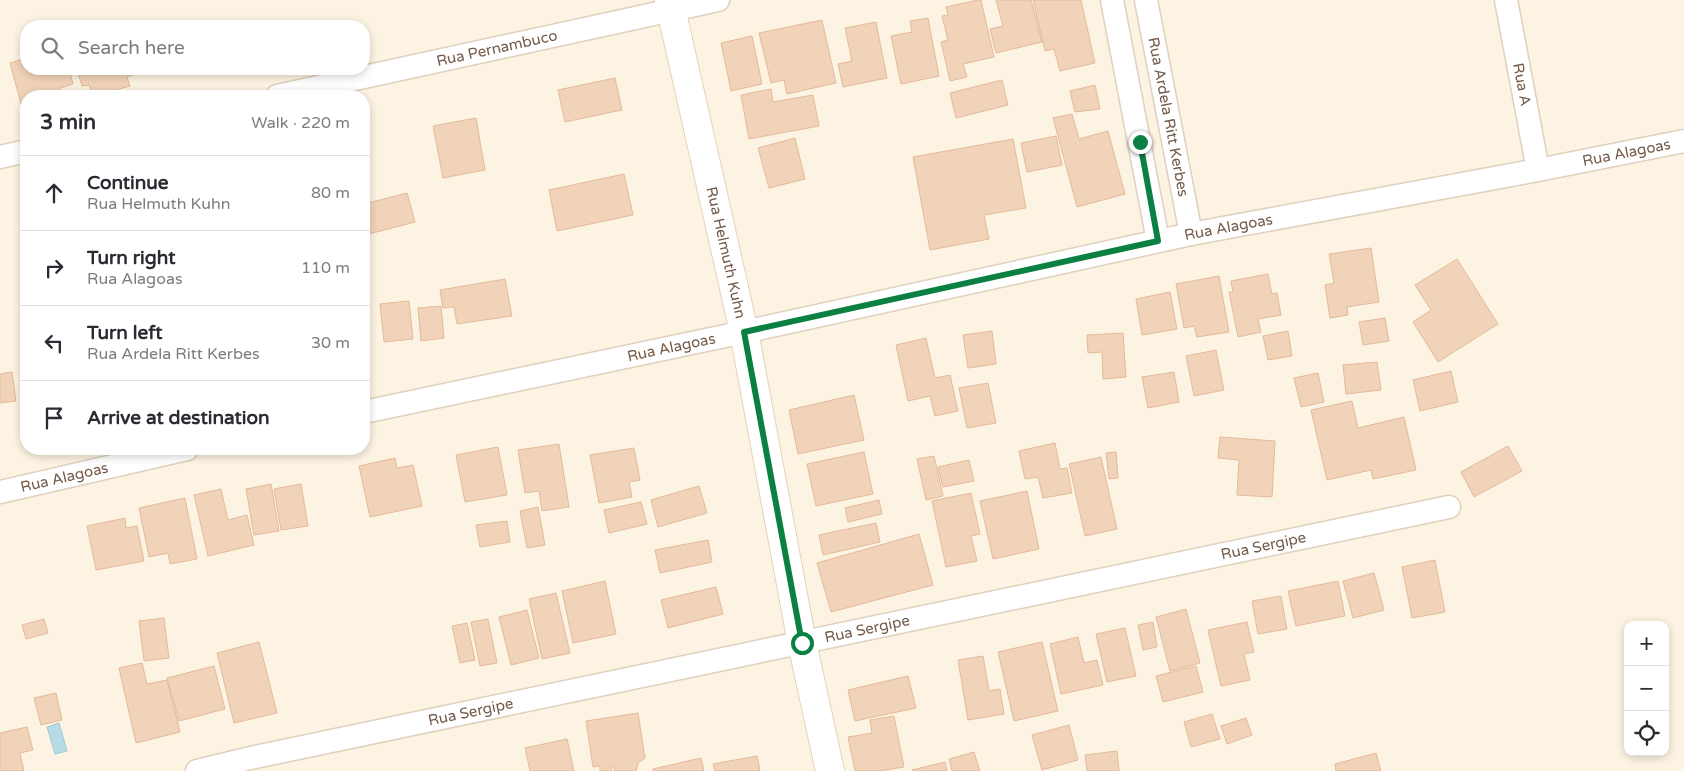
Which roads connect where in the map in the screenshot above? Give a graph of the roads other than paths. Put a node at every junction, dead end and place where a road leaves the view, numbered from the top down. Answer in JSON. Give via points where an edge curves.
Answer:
{"nodes":[{"id":1,"x":718,"y":0,"type":"edge"},
{"id":2,"x":1112,"y":0,"type":"edge"},
{"id":3,"x":1146,"y":0,"type":"edge"},
{"id":4,"x":1506,"y":0,"type":"edge"},
{"id":5,"x":670,"y":5,"type":"edge"},
{"id":6,"x":370,"y":74,"type":"edge"},
{"id":7,"x":368,"y":75,"type":"edge"},
{"id":8,"x":303,"y":90,"type":"edge"},
{"id":9,"x":1684,"y":141,"type":"edge"},
{"id":10,"x":20,"y":152,"type":"edge"},
{"id":11,"x":0,"y":157,"type":"edge"},
{"id":12,"x":1538,"y":170,"type":"junction"},
{"id":13,"x":1191,"y":234,"type":"junction"},
{"id":14,"x":1158,"y":241,"type":"junction"},
{"id":15,"x":744,"y":332,"type":"junction"},
{"id":16,"x":370,"y":411,"type":"edge"},
{"id":17,"x":161,"y":455,"type":"edge"},
{"id":18,"x":0,"y":492,"type":"edge"},
{"id":19,"x":1448,"y":507,"type":"dead end"},
{"id":20,"x":802,"y":643,"type":"junction"},
{"id":21,"x":197,"y":771,"type":"edge"},
{"id":22,"x":830,"y":771,"type":"edge"}],
"edges":[{"from":1,"to":5,"type":"street","name":"Rua Pernambuco"},
{"from":2,"to":14,"type":"street"},
{"from":3,"to":13,"type":"street","name":"Rua Ardela Ritt Kerbes"},
{"from":4,"to":12,"type":"street","name":"Rua A"},
{"from":5,"to":6,"type":"street","name":"Rua Pernambuco"},
{"from":5,"to":15,"type":"main road","name":"Rua Helmuth Kuhn"},
{"from":7,"to":8,"type":"street","name":"Rua Pernambuco"},
{"from":9,"to":12,"type":"street","name":"Rua Alagoas"},
{"from":10,"to":11,"type":"street"},
{"from":12,"to":13,"type":"street","name":"Rua Alagoas"},
{"from":13,"to":14,"type":"street","name":"Rua Alagoas"},
{"from":14,"to":15,"type":"street","name":"Rua Alagoas"},
{"from":15,"to":16,"type":"street","name":"Rua Alagoas"},
{"from":15,"to":20,"type":"main road","name":"Rua Helmuth Kuhn"},
{"from":17,"to":18,"type":"street","name":"Rua Alagoas"},
{"from":19,"to":20,"type":"street","name":"Rua Sergipe"},
{"from":20,"to":21,"type":"street","name":"Rua Sergipe"},
{"from":20,"to":22,"type":"main road","name":"Rua Helmuth Kuhn"}]}
